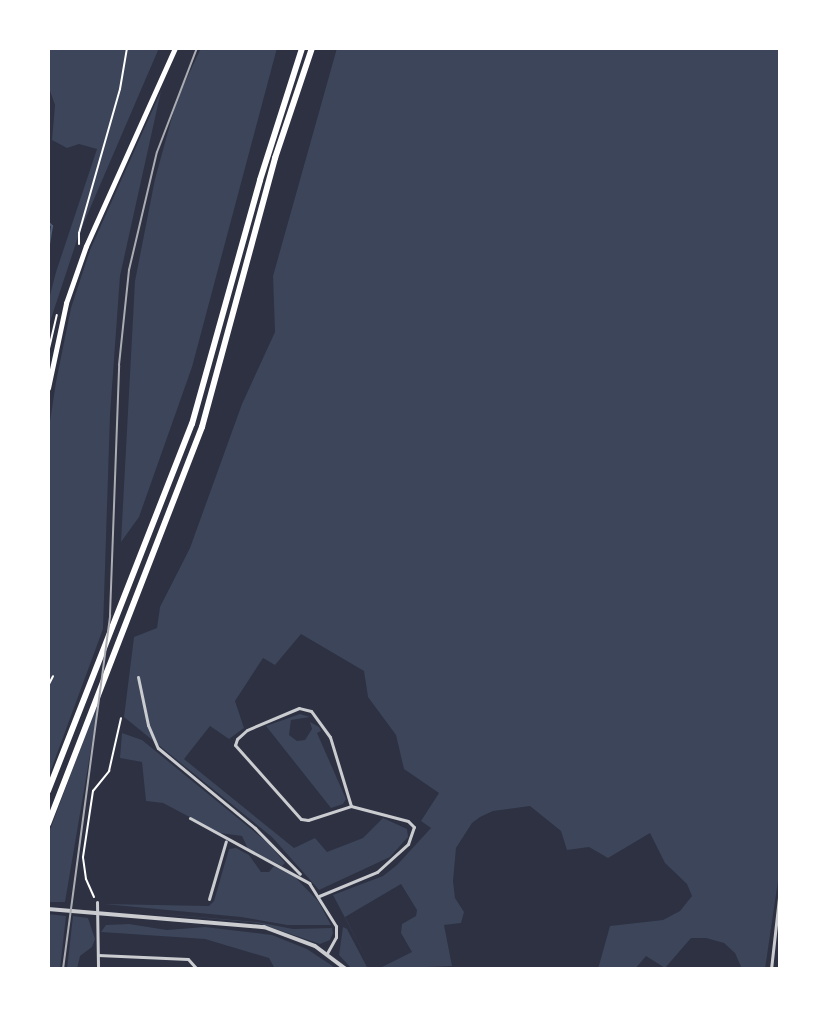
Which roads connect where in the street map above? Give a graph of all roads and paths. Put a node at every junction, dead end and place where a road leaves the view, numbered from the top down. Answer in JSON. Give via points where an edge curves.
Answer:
{"nodes":[{"id":1,"x":127,"y":48,"type":"edge"},
{"id":2,"x":175,"y":48,"type":"edge"},
{"id":3,"x":302,"y":48,"type":"edge"},
{"id":4,"x":312,"y":48,"type":"edge"},
{"id":5,"x":80,"y":247,"type":"dead end"},
{"id":6,"x":59,"y":308,"type":"dead end"},
{"id":7,"x":48,"y":353,"type":"edge"},
{"id":8,"x":48,"y":388,"type":"edge"},
{"id":9,"x":53,"y":676,"type":"dead end"},
{"id":10,"x":138,"y":677,"type":"dead end"},
{"id":11,"x":48,"y":686,"type":"edge"},
{"id":12,"x":121,"y":718,"type":"dead end"},
{"id":13,"x":48,"y":791,"type":"edge"},
{"id":14,"x":351,"y":806,"type":"junction"},
{"id":15,"x":190,"y":818,"type":"dead end"},
{"id":16,"x":48,"y":824,"type":"edge"},
{"id":17,"x":226,"y":841,"type":"junction"},
{"id":18,"x":300,"y":874,"type":"dead end"},
{"id":19,"x":780,"y":889,"type":"edge"},
{"id":20,"x":319,"y":896,"type":"junction"},
{"id":21,"x":209,"y":899,"type":"dead end"},
{"id":22,"x":97,"y":902,"type":"joint"},
{"id":23,"x":779,"y":902,"type":"edge"},
{"id":24,"x":48,"y":909,"type":"edge"},
{"id":25,"x":97,"y":913,"type":"junction"},
{"id":26,"x":327,"y":953,"type":"junction"},
{"id":27,"x":98,"y":955,"type":"junction"},
{"id":28,"x":98,"y":969,"type":"edge"},
{"id":29,"x":197,"y":969,"type":"edge"},
{"id":30,"x":346,"y":969,"type":"edge"},
{"id":31,"x":771,"y":969,"type":"edge"}],
"edges":[{"from":1,"to":5,"type":"path","via":[[79,233]]},
{"from":2,"to":8,"type":"main road","via":[[86,246],[66,303]]},
{"from":3,"to":13,"type":"highway","via":[[192,424]]},
{"from":4,"to":16,"type":"highway","via":[[275,158],[202,427]]},
{"from":6,"to":7,"type":"path"},
{"from":9,"to":11,"type":"path"},
{"from":10,"to":18,"type":"street","via":[[158,748],[262,834]]},
{"from":12,"to":22,"type":"path","via":[[109,771],[93,791],[83,857]]},
{"from":14,"to":14,"type":"street","via":[[330,737],[311,711],[299,708],[237,739],[235,745],[301,819]]},
{"from":14,"to":20,"type":"street","via":[[408,821],[413,837],[377,872]]},
{"from":15,"to":17,"type":"street"},
{"from":17,"to":20,"type":"street","via":[[305,881]]},
{"from":17,"to":21,"type":"street"},
{"from":19,"to":23,"type":"street"},
{"from":20,"to":26,"type":"street","via":[[337,928]]},
{"from":22,"to":25,"type":"street"},
{"from":23,"to":31,"type":"street"},
{"from":24,"to":25,"type":"street"},
{"from":25,"to":26,"type":"street","via":[[251,925],[288,933]]},
{"from":25,"to":27,"type":"street"},
{"from":26,"to":30,"type":"street"},
{"from":27,"to":28,"type":"street"},
{"from":27,"to":29,"type":"street","via":[[188,959]]}]}
